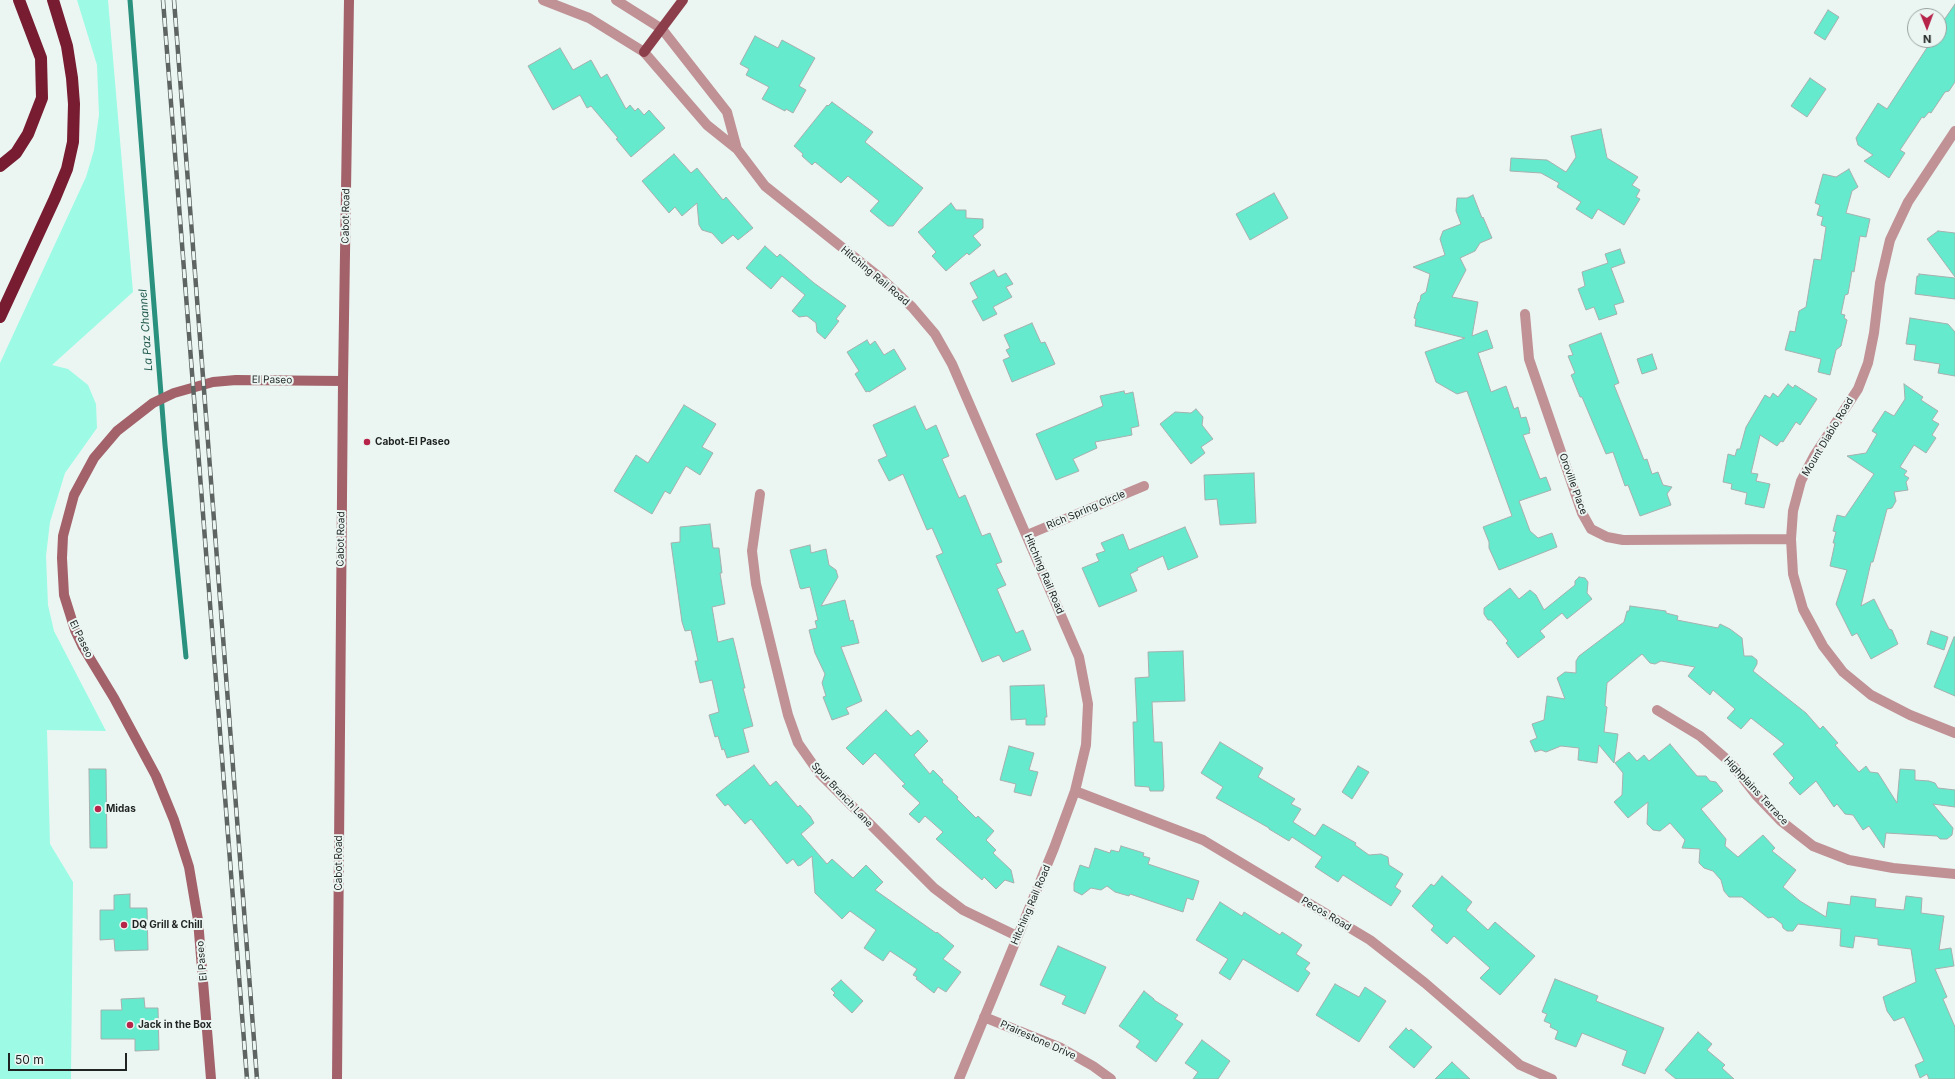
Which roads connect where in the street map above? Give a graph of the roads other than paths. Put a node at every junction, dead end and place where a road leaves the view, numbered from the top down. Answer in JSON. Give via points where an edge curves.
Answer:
{"nodes":[{"id":1,"x":19,"y":0,"type":"edge"},
{"id":2,"x":53,"y":0,"type":"edge"},
{"id":3,"x":349,"y":0,"type":"edge"},
{"id":4,"x":543,"y":0,"type":"edge"},
{"id":5,"x":616,"y":0,"type":"edge"},
{"id":6,"x":683,"y":0,"type":"edge"},
{"id":7,"x":662,"y":29,"type":"junction"},
{"id":8,"x":644,"y":52,"type":"junction"},
{"id":9,"x":1955,"y":131,"type":"edge"},
{"id":10,"x":737,"y":149,"type":"junction"},
{"id":11,"x":0,"y":166,"type":"edge"},
{"id":12,"x":1525,"y":314,"type":"dead end"},
{"id":13,"x":0,"y":317,"type":"edge"},
{"id":14,"x":343,"y":381,"type":"junction"},
{"id":15,"x":1144,"y":486,"type":"dead end"},
{"id":16,"x":760,"y":494,"type":"dead end"},
{"id":17,"x":1027,"y":535,"type":"junction"},
{"id":18,"x":1791,"y":539,"type":"junction"},
{"id":19,"x":1657,"y":710,"type":"dead end"},
{"id":20,"x":1955,"y":733,"type":"edge"},
{"id":21,"x":1075,"y":790,"type":"junction"},
{"id":22,"x":1955,"y":874,"type":"edge"},
{"id":23,"x":1017,"y":936,"type":"junction"},
{"id":24,"x":984,"y":1017,"type":"junction"},
{"id":25,"x":211,"y":1079,"type":"edge"},
{"id":26,"x":337,"y":1079,"type":"edge"},
{"id":27,"x":959,"y":1079,"type":"edge"},
{"id":28,"x":1111,"y":1079,"type":"edge"},
{"id":29,"x":1552,"y":1079,"type":"edge"}],
"edges":[{"from":1,"to":11,"type":"highway","via":[[41,58],[42,98],[28,134],[16,153]]},
{"from":2,"to":13,"type":"highway","via":[[67,46],[72,78],[73,142],[67,169],[56,198]]},
{"from":3,"to":14,"type":"main road","name":"Cabot Road"},
{"from":4,"to":8,"type":"street","name":"Hitching Rail Road","via":[[589,18]]},
{"from":5,"to":7,"type":"street","name":"Hitching Rail Road"},
{"from":6,"to":7,"type":"main road"},
{"from":7,"to":8,"type":"main road"},
{"from":7,"to":10,"type":"street","name":"Hitching Rail Road","via":[[727,112]]},
{"from":8,"to":10,"type":"street","name":"Hitching Rail Road","via":[[707,125]]},
{"from":9,"to":18,"type":"street","name":"Mount Diablo Road","via":[[1908,202],[1890,240],[1880,283],[1868,363],[1858,389],[1814,456],[1801,481],[1793,511]]},
{"from":10,"to":17,"type":"street","name":"Hitching Rail Road","via":[[765,186],[883,280],[912,307],[935,334],[952,364]]},
{"from":12,"to":18,"type":"street","name":"Oroville Place","via":[[1530,360],[1582,513],[1591,529],[1607,537],[1623,540]]},
{"from":14,"to":25,"type":"main road","name":"El Paseo","via":[[213,382],[174,393],[153,403],[117,431],[94,458],[81,480],[67,514],[63,536],[62,575],[68,612],[82,647],[143,751],[174,820],[189,867],[198,920]]},
{"from":14,"to":26,"type":"main road","name":"Cabot Road"},
{"from":15,"to":17,"type":"street","name":"Rich Spring Circle"},
{"from":16,"to":23,"type":"street","name":"Spur Branch Lane","via":[[752,551],[756,584],[788,715],[798,743],[819,773],[934,888],[963,910]]},
{"from":17,"to":21,"type":"street","name":"Hitching Rail Road","via":[[1079,657],[1088,711],[1086,745]]},
{"from":18,"to":20,"type":"street","name":"Mount Diablo Road","via":[[1793,574],[1803,609],[1823,646],[1843,672],[1871,695],[1910,715]]},
{"from":19,"to":22,"type":"street","name":"Highplains Terrace","via":[[1700,736],[1731,763],[1781,821],[1813,846],[1849,860],[1893,868]]},
{"from":21,"to":23,"type":"street","name":"Hitching Rail Road"},
{"from":21,"to":29,"type":"street","name":"Pecos Road","via":[[1203,840],[1370,940],[1425,983],[1520,1065]]},
{"from":23,"to":24,"type":"street","name":"Hitching Rail Road"},
{"from":24,"to":27,"type":"street","name":"Hitching Rail Road"},
{"from":24,"to":28,"type":"street","name":"Prairestone Drive","via":[[1061,1048]]}]}
